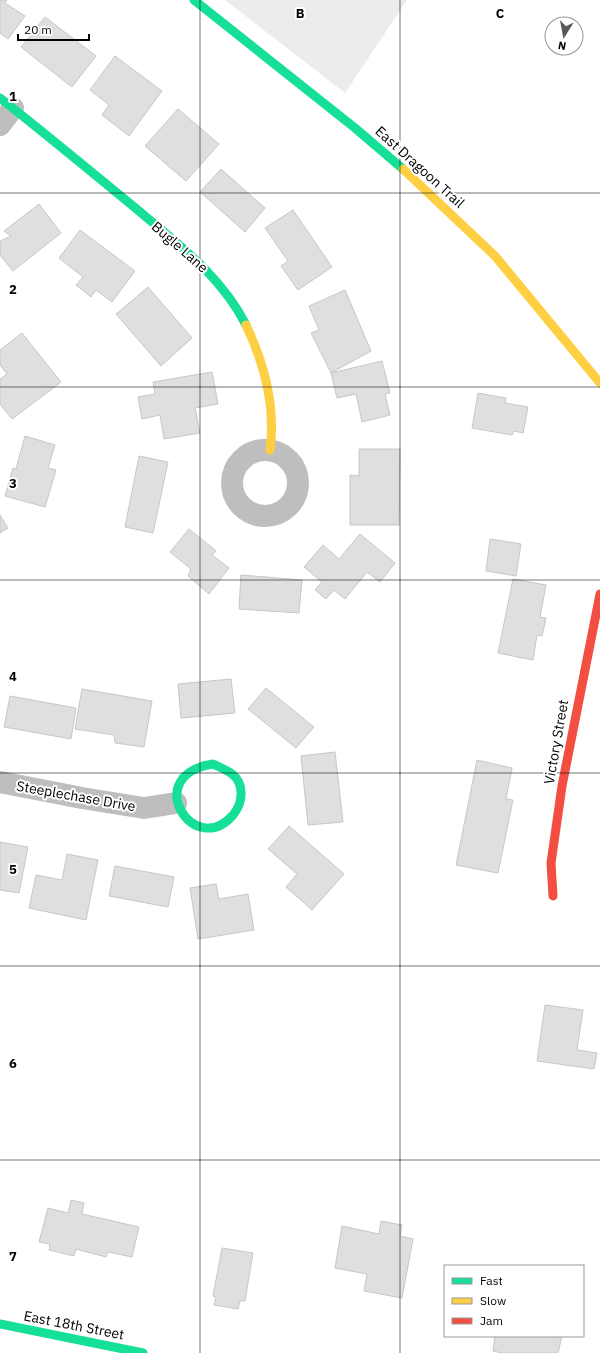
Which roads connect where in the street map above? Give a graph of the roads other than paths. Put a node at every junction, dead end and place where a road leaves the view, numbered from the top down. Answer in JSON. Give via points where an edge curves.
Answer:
{"nodes":[{"id":1,"x":194,"y":0,"type":"edge"},
{"id":2,"x":6,"y":103,"type":"edge"},
{"id":3,"x":0,"y":125,"type":"edge"},
{"id":4,"x":600,"y":383,"type":"edge"},
{"id":5,"x":270,"y":450,"type":"dead end"},
{"id":6,"x":600,"y":594,"type":"edge"},
{"id":7,"x":0,"y":782,"type":"edge"},
{"id":8,"x":176,"y":803,"type":"junction"},
{"id":9,"x":553,"y":896,"type":"dead end"},
{"id":10,"x":0,"y":1324,"type":"edge"},
{"id":11,"x":143,"y":1353,"type":"edge"}],
"edges":[{"from":1,"to":4,"type":"street","name":"East Dragoon Trail","via":[[415,179],[495,256]]},
{"from":2,"to":3,"type":"street"},
{"from":2,"to":5,"type":"street","name":"Bugle Lane","via":[[72,155],[205,268],[228,295],[248,326],[260,355],[274,424]]},
{"from":6,"to":9,"type":"street","name":"Victory Street","via":[[562,786],[551,863],[550,881]]},
{"from":7,"to":8,"type":"street","name":"Steeplechase Drive","via":[[144,808]]},
{"from":8,"to":8,"type":"street","via":[[180,783],[188,772],[200,766],[213,764],[226,768],[240,783],[241,797],[238,810],[230,820],[218,826],[205,828],[192,824],[182,815]]},
{"from":10,"to":11,"type":"street","name":"East 18th Street"}]}
